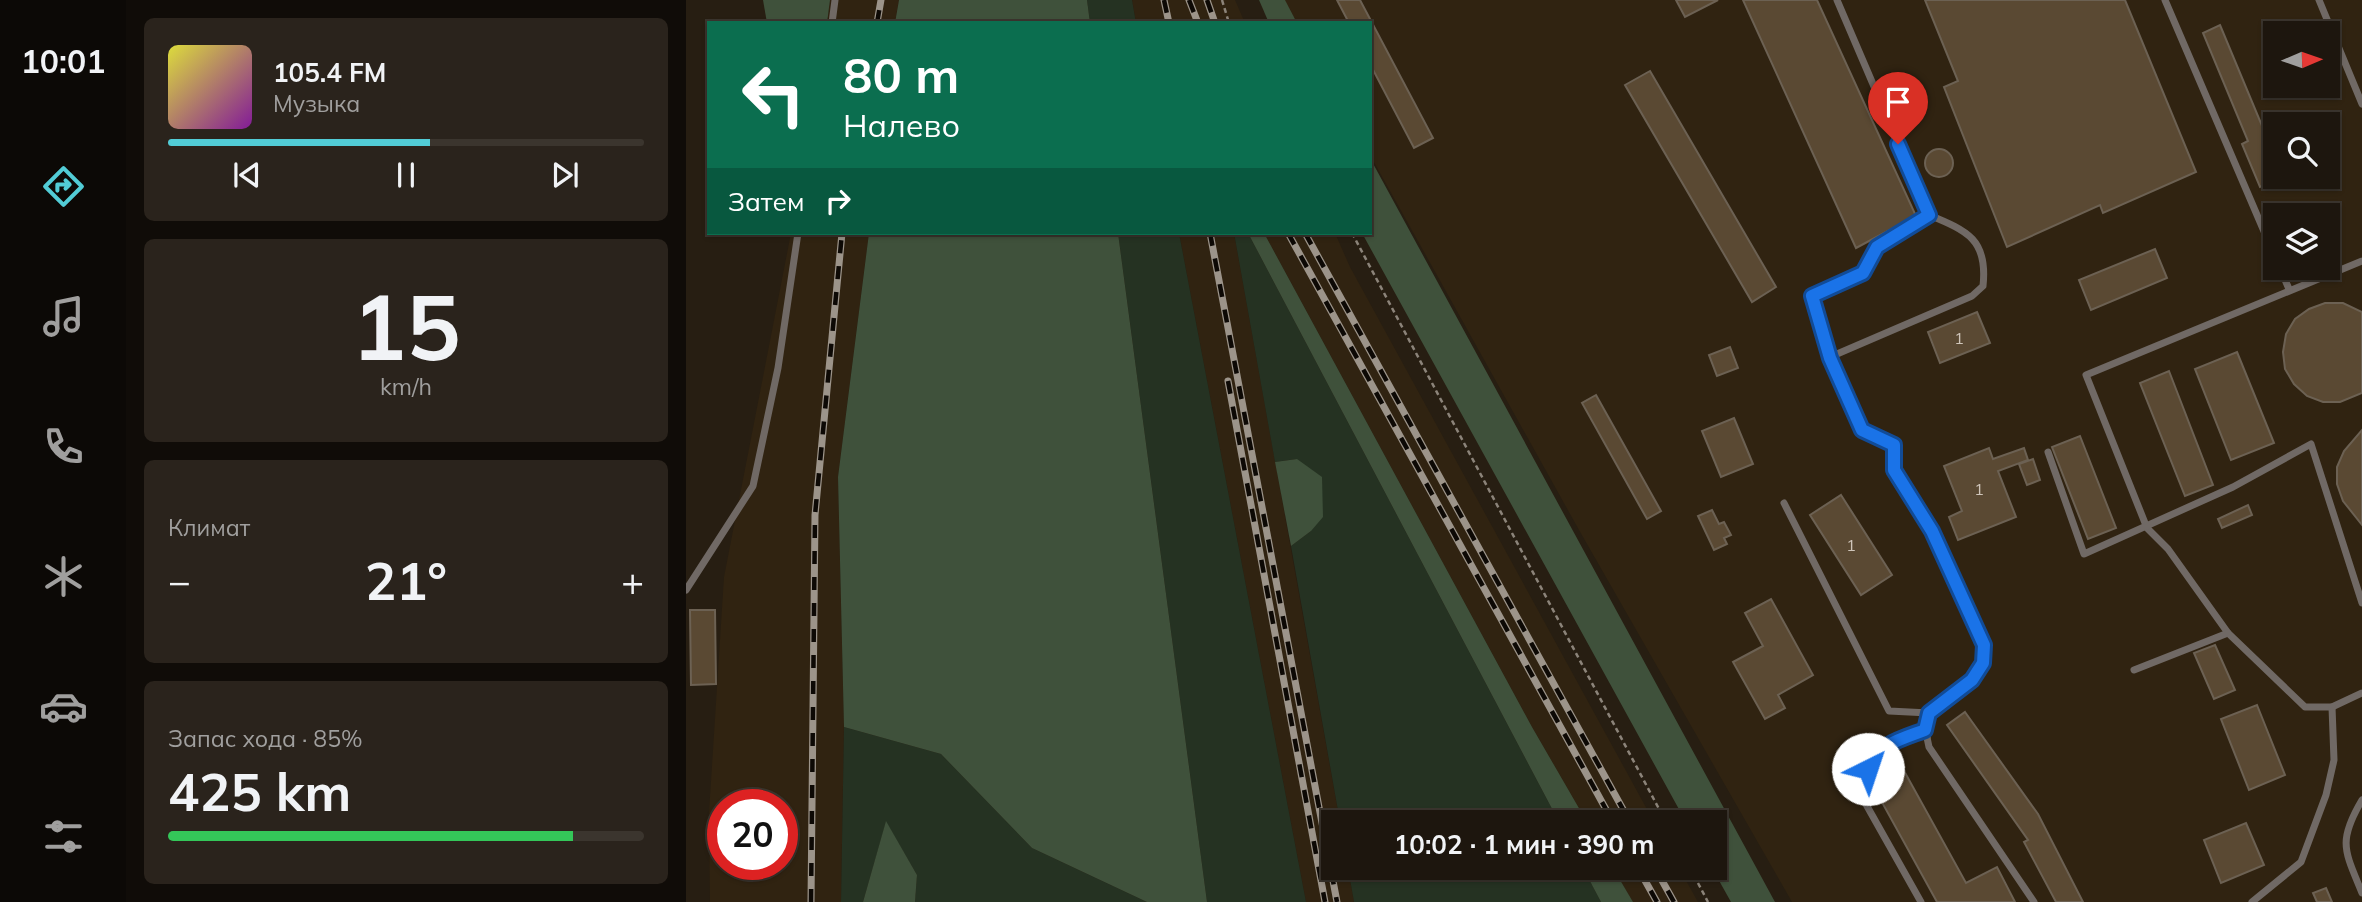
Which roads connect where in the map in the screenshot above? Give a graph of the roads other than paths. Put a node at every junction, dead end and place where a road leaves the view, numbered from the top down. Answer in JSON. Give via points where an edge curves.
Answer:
{"nodes":[{"id":1,"x":835,"y":0,"type":"edge"},
{"id":2,"x":1837,"y":0,"type":"edge"},
{"id":3,"x":2165,"y":0,"type":"edge"},
{"id":4,"x":2319,"y":0,"type":"edge"},
{"id":5,"x":832,"y":21,"type":"edge"},
{"id":6,"x":2362,"y":104,"type":"edge"},
{"id":7,"x":1929,"y":215,"type":"junction"},
{"id":8,"x":2263,"y":229,"type":"edge"},
{"id":9,"x":798,"y":235,"type":"edge"},
{"id":10,"x":2362,"y":261,"type":"edge"},
{"id":11,"x":2285,"y":280,"type":"edge"},
{"id":12,"x":2289,"y":289,"type":"junction"},
{"id":13,"x":1830,"y":358,"type":"junction"},
{"id":14,"x":2048,"y":453,"type":"dead end"},
{"id":15,"x":1784,"y":503,"type":"dead end"},
{"id":16,"x":2147,"y":528,"type":"junction"},
{"id":17,"x":686,"y":590,"type":"edge"},
{"id":18,"x":2362,"y":603,"type":"edge"},
{"id":19,"x":2228,"y":633,"type":"junction"},
{"id":20,"x":2134,"y":670,"type":"dead end"},
{"id":21,"x":2362,"y":692,"type":"edge"},
{"id":22,"x":2332,"y":707,"type":"junction"},
{"id":23,"x":1929,"y":713,"type":"junction"},
{"id":24,"x":1925,"y":730,"type":"junction"},
{"id":25,"x":2362,"y":800,"type":"edge"},
{"id":26,"x":2362,"y":893,"type":"edge"},
{"id":27,"x":1922,"y":902,"type":"edge"},
{"id":28,"x":2034,"y":902,"type":"edge"},
{"id":29,"x":2252,"y":902,"type":"edge"}],
"edges":[{"from":1,"to":5,"type":"lane"},
{"from":2,"to":7,"type":"lane"},
{"from":3,"to":8,"type":"lane"},
{"from":4,"to":6,"type":"lane"},
{"from":7,"to":13,"type":"lane","via":[[1877,247],[1863,273],[1812,296]]},
{"from":7,"to":13,"type":"lane","via":[[1974,237],[1985,266],[1983,286],[1972,296]]},
{"from":9,"to":17,"type":"lane","via":[[754,486]]},
{"from":10,"to":12,"type":"lane"},
{"from":11,"to":12,"type":"lane"},
{"from":12,"to":16,"type":"lane","via":[[2086,375]]},
{"from":13,"to":23,"type":"lane","via":[[1862,430],[1894,445],[1894,470],[1932,531],[1984,645],[1983,663],[1972,680]]},
{"from":14,"to":16,"type":"lane","via":[[2084,554]]},
{"from":15,"to":23,"type":"lane","via":[[1889,711]]},
{"from":16,"to":18,"type":"lane","via":[[2311,444]]},
{"from":16,"to":19,"type":"lane","via":[[2168,549]]},
{"from":19,"to":20,"type":"lane"},
{"from":19,"to":22,"type":"lane","via":[[2305,707]]},
{"from":21,"to":22,"type":"lane"},
{"from":22,"to":29,"type":"lane","via":[[2334,760],[2301,862]]},
{"from":23,"to":24,"type":"lane"},
{"from":24,"to":27,"type":"lane","via":[[1873,755],[1862,782],[1863,799]]},
{"from":24,"to":28,"type":"lane","via":[[1929,747]]},
{"from":25,"to":26,"type":"lane","via":[[2344,835]]}]}
